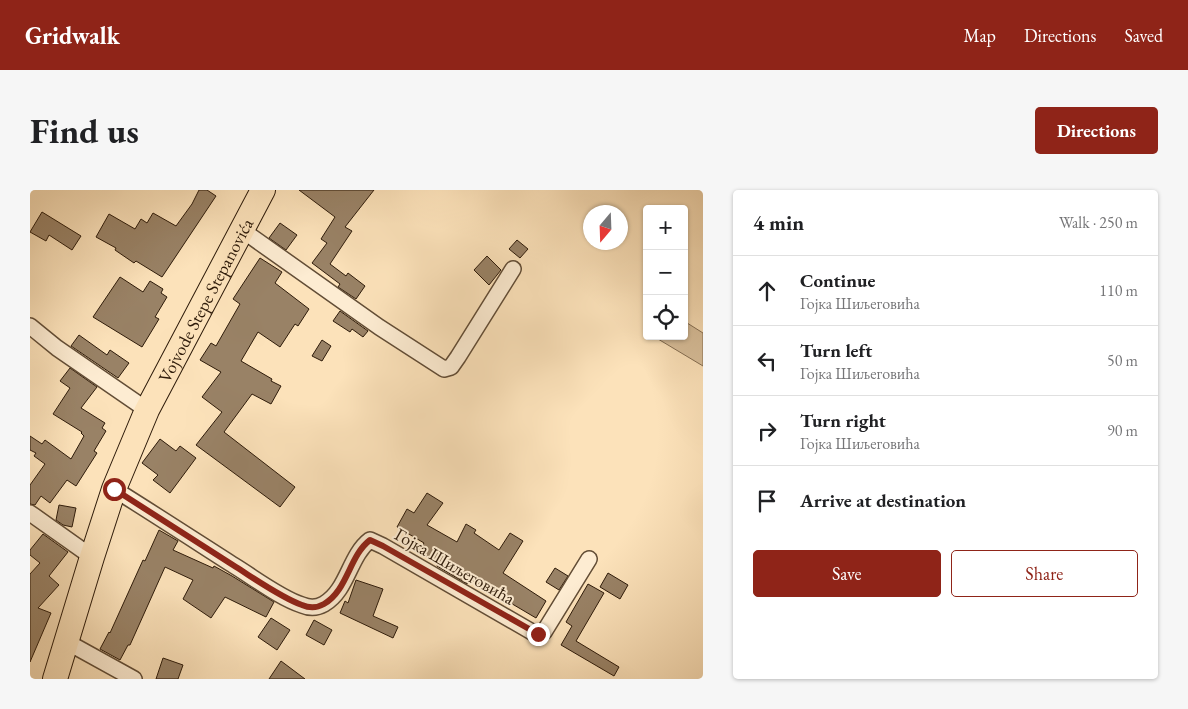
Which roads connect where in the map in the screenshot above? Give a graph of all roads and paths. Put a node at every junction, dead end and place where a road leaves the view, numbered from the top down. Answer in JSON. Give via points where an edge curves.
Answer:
{"nodes":[{"id":1,"x":263,"y":190,"type":"edge"},
{"id":2,"x":242,"y":230,"type":"junction"},
{"id":3,"x":513,"y":269,"type":"dead end"},
{"id":4,"x":30,"y":326,"type":"edge"},
{"id":5,"x":147,"y":410,"type":"junction"},
{"id":6,"x":114,"y":489,"type":"junction"},
{"id":7,"x":30,"y":513,"type":"edge"},
{"id":8,"x":92,"y":557,"type":"junction"},
{"id":9,"x":589,"y":559,"type":"dead end"},
{"id":10,"x":67,"y":642,"type":"junction"},
{"id":11,"x":55,"y":679,"type":"edge"},
{"id":12,"x":134,"y":679,"type":"edge"}],
"edges":[{"from":1,"to":2,"type":"main road","name":"Vojvode Stepe Stepanovića"},
{"from":2,"to":3,"type":"street","via":[[444,369],[454,363]]},
{"from":2,"to":5,"type":"main road","name":"Vojvode Stepe Stepanovića"},
{"from":4,"to":5,"type":"street"},
{"from":5,"to":6,"type":"main road","name":"Vojvode Stepe Stepanovića"},
{"from":6,"to":8,"type":"main road","name":"Vojvode Stepe Stepanovića"},
{"from":6,"to":9,"type":"street","name":"Гојка Шиљеговића","via":[[268,587],[302,605],[313,607],[332,598],[370,540],[538,634],[544,632]]},
{"from":7,"to":8,"type":"street"},
{"from":8,"to":10,"type":"main road","name":"Vojvode Stepe Stepanovića"},
{"from":10,"to":11,"type":"main road","name":"Vojvode Stepe Stepanovića"},
{"from":10,"to":12,"type":"street"}]}
